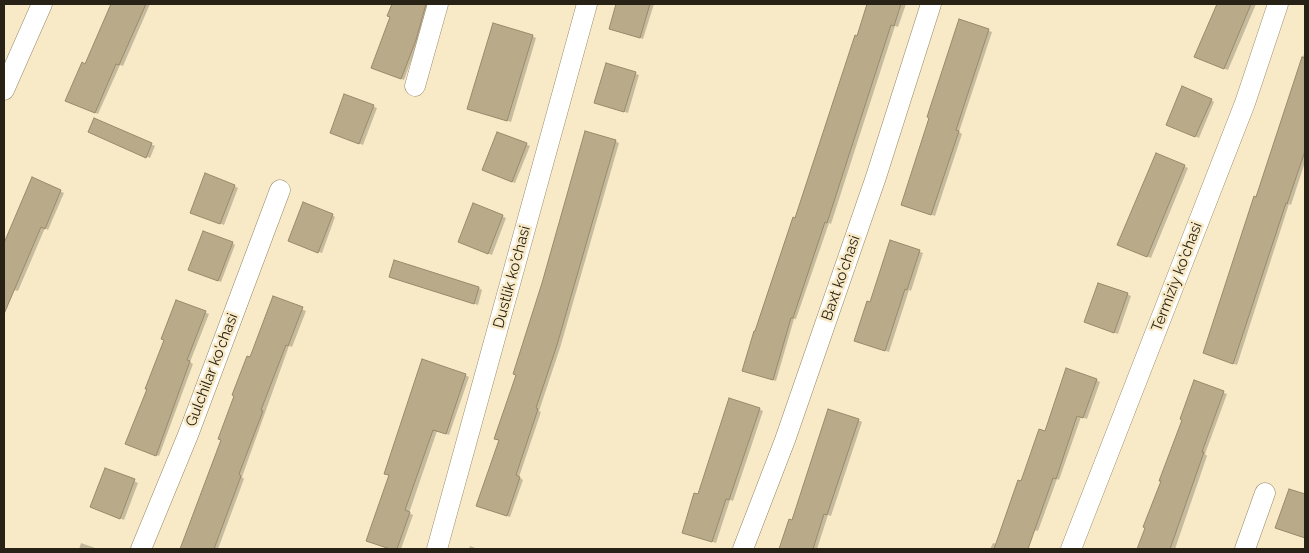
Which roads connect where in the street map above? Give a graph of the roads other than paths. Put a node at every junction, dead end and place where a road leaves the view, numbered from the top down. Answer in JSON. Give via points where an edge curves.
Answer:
{"nodes":[{"id":1,"x":42,"y":4,"type":"edge"},
{"id":2,"x":438,"y":4,"type":"edge"},
{"id":3,"x":587,"y":4,"type":"edge"},
{"id":4,"x":931,"y":4,"type":"edge"},
{"id":5,"x":1278,"y":4,"type":"edge"},
{"id":6,"x":415,"y":86,"type":"dead end"},
{"id":7,"x":4,"y":90,"type":"edge"},
{"id":8,"x":280,"y":190,"type":"dead end"},
{"id":9,"x":1264,"y":493,"type":"dead end"},
{"id":10,"x":141,"y":549,"type":"edge"},
{"id":11,"x":437,"y":549,"type":"edge"},
{"id":12,"x":743,"y":549,"type":"edge"},
{"id":13,"x":1071,"y":549,"type":"edge"},
{"id":14,"x":1245,"y":549,"type":"edge"}],
"edges":[{"from":1,"to":7,"type":"street"},
{"from":2,"to":6,"type":"street"},
{"from":3,"to":11,"type":"street","name":"Dustlik ko'chasi"},
{"from":4,"to":12,"type":"street","name":"Baxt ko'chasi","via":[[876,177],[788,431]]},
{"from":5,"to":13,"type":"street","name":"Termiziy ko'chasi","via":[[1245,103]]},
{"from":8,"to":10,"type":"street","name":"Gulchilar ko'chasi","via":[[188,435]]},
{"from":9,"to":14,"type":"street"}]}
